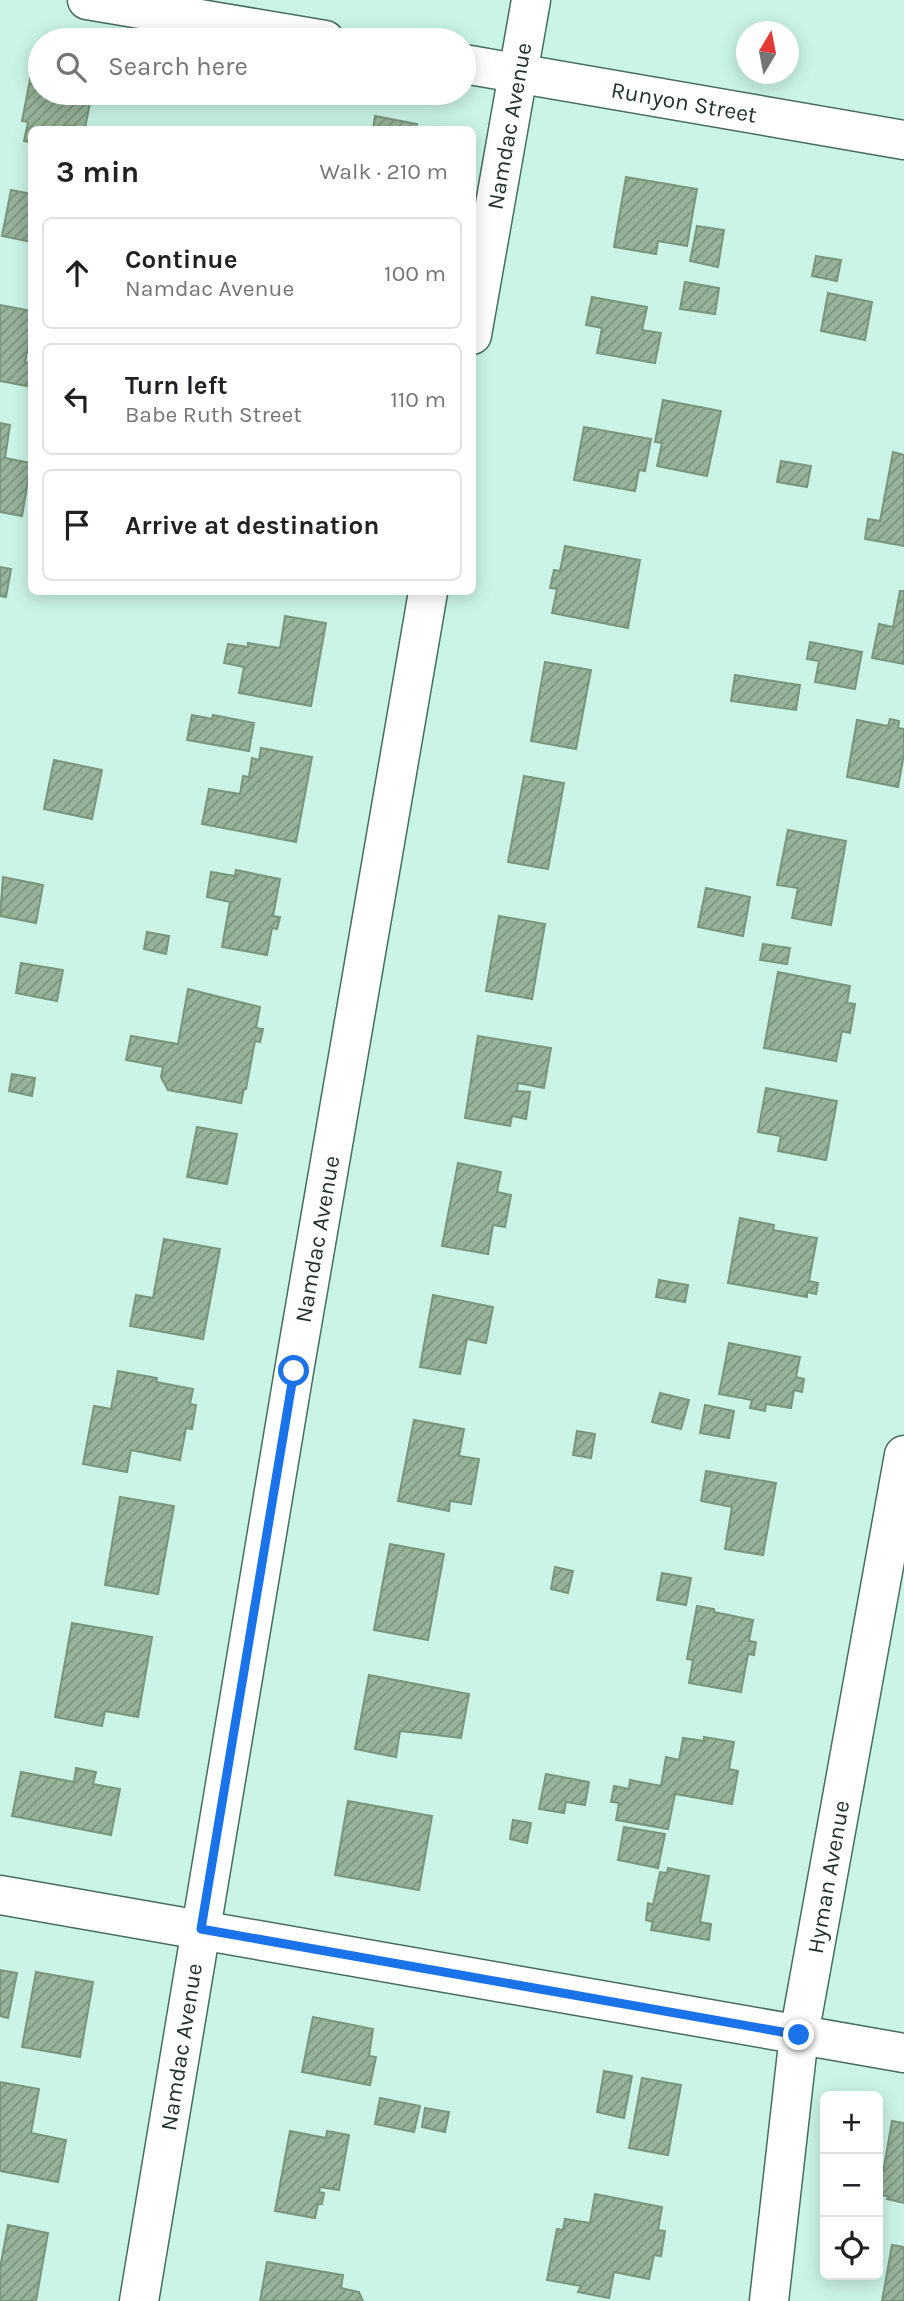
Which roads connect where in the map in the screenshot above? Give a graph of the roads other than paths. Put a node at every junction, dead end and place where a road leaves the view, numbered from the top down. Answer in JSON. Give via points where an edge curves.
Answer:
{"nodes":[{"id":1,"x":87,"y":0,"type":"edge"},
{"id":2,"x":531,"y":0,"type":"edge"},
{"id":3,"x":254,"y":28,"type":"edge"},
{"id":4,"x":476,"y":66,"type":"edge"},
{"id":5,"x":518,"y":73,"type":"junction"},
{"id":6,"x":904,"y":140,"type":"edge"},
{"id":7,"x":476,"y":312,"type":"edge"},
{"id":8,"x":427,"y":595,"type":"edge"},
{"id":9,"x":904,"y":1455,"type":"edge"},
{"id":10,"x":0,"y":1895,"type":"edge"},
{"id":11,"x":201,"y":1929,"type":"junction"},
{"id":12,"x":799,"y":2035,"type":"junction"},
{"id":13,"x":904,"y":2053,"type":"edge"},
{"id":14,"x":139,"y":2301,"type":"edge"},
{"id":15,"x":769,"y":2301,"type":"edge"}],
"edges":[{"from":1,"to":3,"type":"street"},
{"from":2,"to":5,"type":"street","name":"Namdac Avenue"},
{"from":4,"to":5,"type":"street","name":"Runyon Street"},
{"from":5,"to":6,"type":"street","name":"Runyon Street"},
{"from":5,"to":7,"type":"street","name":"Namdac Avenue"},
{"from":8,"to":11,"type":"street","name":"Namdac Avenue"},
{"from":9,"to":12,"type":"street","name":"Hyman Avenue"},
{"from":10,"to":11,"type":"street"},
{"from":11,"to":12,"type":"street"},
{"from":11,"to":14,"type":"street","name":"Namdac Avenue"},
{"from":12,"to":13,"type":"street"},
{"from":12,"to":15,"type":"street","name":"Hyman Avenue"}]}
